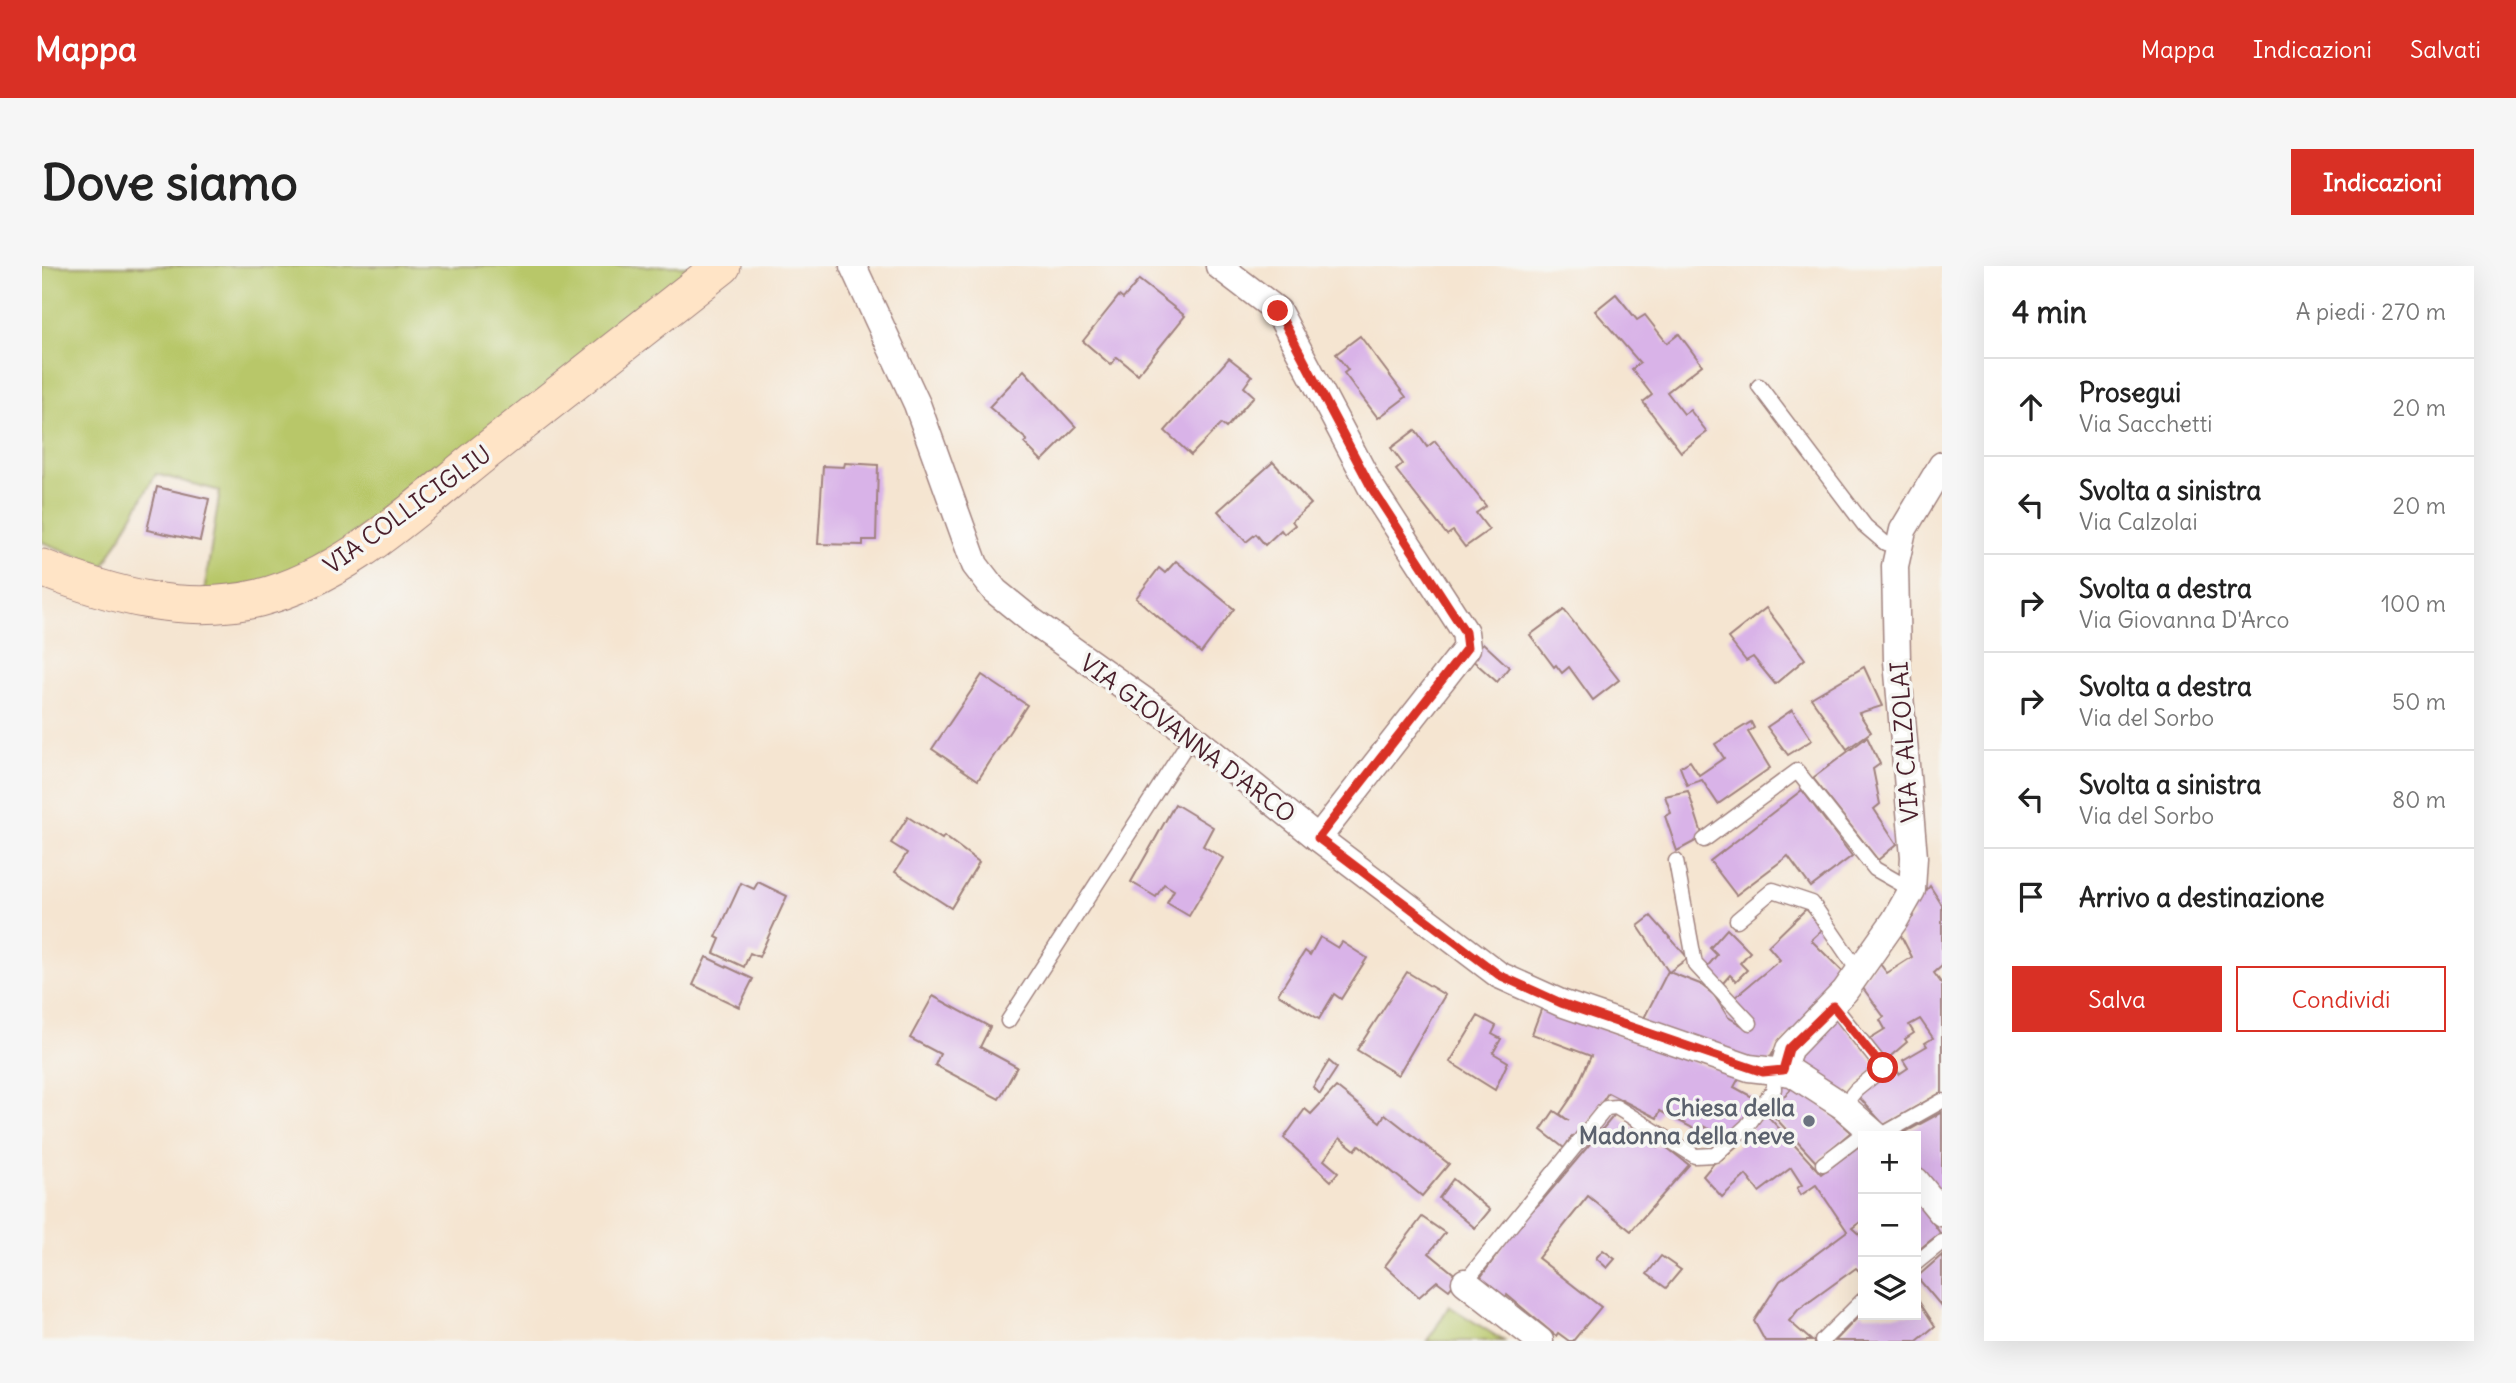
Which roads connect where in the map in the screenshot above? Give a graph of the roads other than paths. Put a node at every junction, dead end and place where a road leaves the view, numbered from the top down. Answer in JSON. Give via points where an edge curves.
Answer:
{"nodes":[{"id":1,"x":722,"y":266,"type":"edge"},
{"id":2,"x":853,"y":266,"type":"edge"},
{"id":3,"x":1219,"y":266,"type":"edge"},
{"id":4,"x":1759,"y":386,"type":"dead end"},
{"id":5,"x":1942,"y":465,"type":"edge"},
{"id":6,"x":1898,"y":545,"type":"junction"},
{"id":7,"x":42,"y":568,"type":"edge"},
{"id":8,"x":1192,"y":736,"type":"junction"},
{"id":9,"x":1318,"y":838,"type":"junction"},
{"id":10,"x":1704,"y":840,"type":"dead end"},
{"id":11,"x":1676,"y":861,"type":"dead end"},
{"id":12,"x":1912,"y":890,"type":"junction"},
{"id":13,"x":1737,"y":920,"type":"dead end"},
{"id":14,"x":1859,"y":972,"type":"junction"},
{"id":15,"x":1833,"y":1006,"type":"junction"},
{"id":16,"x":1008,"y":1021,"type":"dead end"},
{"id":17,"x":1750,"y":1023,"type":"dead end"},
{"id":18,"x":1779,"y":1062,"type":"junction"},
{"id":19,"x":1942,"y":1101,"type":"edge"},
{"id":20,"x":1843,"y":1106,"type":"junction"},
{"id":21,"x":1872,"y":1131,"type":"edge"},
{"id":22,"x":1881,"y":1131,"type":"edge"},
{"id":23,"x":1858,"y":1144,"type":"edge"},
{"id":24,"x":1823,"y":1164,"type":"dead end"},
{"id":25,"x":1921,"y":1186,"type":"edge"},
{"id":26,"x":1940,"y":1206,"type":"edge"},
{"id":27,"x":1942,"y":1242,"type":"edge"},
{"id":28,"x":1921,"y":1259,"type":"edge"},
{"id":29,"x":1465,"y":1282,"type":"joint"},
{"id":30,"x":1858,"y":1305,"type":"edge"},
{"id":31,"x":1540,"y":1341,"type":"edge"},
{"id":32,"x":1822,"y":1341,"type":"edge"}],
"edges":[{"from":1,"to":7,"type":"main road","name":"VIA COLLICIGLIU","via":[[374,539],[310,579],[258,598],[191,604],[148,601]]},
{"from":2,"to":8,"type":"street","name":"VIA GIOVANNA D'ARCO","via":[[917,404],[982,578],[1032,621]]},
{"from":3,"to":9,"type":"street","via":[[1278,311],[1371,487],[1465,632],[1467,648]]},
{"from":4,"to":6,"type":"lane","via":[[1865,526],[1885,543]]},
{"from":5,"to":6,"type":"street","name":"VIA CALZOLAI","via":[[1911,513]]},
{"from":6,"to":12,"type":"street","name":"VIA CALZOLAI","via":[[1896,626],[1914,857]]},
{"from":8,"to":9,"type":"street","name":"VIA GIOVANNA D'ARCO"},
{"from":8,"to":16,"type":"lane"},
{"from":9,"to":18,"type":"street","name":"VIA GIOVANNA D'ARCO","via":[[1476,960],[1530,991],[1749,1068]]},
{"from":10,"to":12,"type":"lane","via":[[1797,771],[1874,869]]},
{"from":11,"to":17,"type":"lane","via":[[1695,964]]},
{"from":12,"to":14,"type":"street","name":"VIA CALZOLAI"},
{"from":13,"to":14,"type":"lane","via":[[1773,890],[1812,903]]},
{"from":14,"to":15,"type":"street","name":"VIA CALZOLAI"},
{"from":15,"to":18,"type":"street","name":"VIA CALZOLAI"},
{"from":15,"to":20,"type":"lane","via":[[1883,1068]]},
{"from":18,"to":20,"type":"street","name":"VIA GIOVANNA D'ARCO"},
{"from":18,"to":29,"type":"lane","via":[[1774,1089],[1747,1126],[1715,1155],[1695,1156],[1616,1107],[1606,1108]]},
{"from":19,"to":22,"type":"lane"},
{"from":20,"to":21,"type":"street","name":"VIA GIOVANNA D'ARCO"},
{"from":23,"to":24,"type":"lane"},
{"from":25,"to":26,"type":"street"},
{"from":27,"to":28,"type":"lane"},
{"from":29,"to":31,"type":"street"},
{"from":30,"to":32,"type":"lane"}]}
